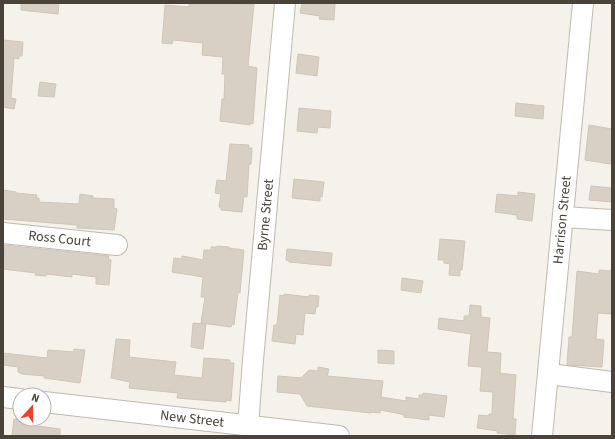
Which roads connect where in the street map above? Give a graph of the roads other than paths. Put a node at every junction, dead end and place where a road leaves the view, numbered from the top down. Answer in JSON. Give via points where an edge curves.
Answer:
{"nodes":[{"id":1,"x":285,"y":3,"type":"edge"},
{"id":2,"x":583,"y":3,"type":"edge"},
{"id":3,"x":563,"y":217,"type":"junction"},
{"id":4,"x":612,"y":220,"type":"edge"},
{"id":5,"x":3,"y":233,"type":"edge"},
{"id":6,"x":117,"y":245,"type":"dead end"},
{"id":7,"x":549,"y":374,"type":"junction"},
{"id":8,"x":612,"y":382,"type":"edge"},
{"id":9,"x":52,"y":403,"type":"edge"},
{"id":10,"x":248,"y":426,"type":"junction"},
{"id":11,"x":339,"y":436,"type":"edge"},
{"id":12,"x":542,"y":436,"type":"edge"}],
"edges":[{"from":1,"to":10,"type":"street","name":"Byrne Street"},
{"from":2,"to":3,"type":"street","name":"Harrison Street"},
{"from":3,"to":4,"type":"street"},
{"from":3,"to":7,"type":"street","name":"Harrison Street"},
{"from":5,"to":6,"type":"street","name":"Ross Court"},
{"from":7,"to":8,"type":"street"},
{"from":7,"to":12,"type":"street","name":"Harrison Street"},
{"from":9,"to":10,"type":"street","name":"New Street"},
{"from":10,"to":11,"type":"street","name":"New Street"}]}
